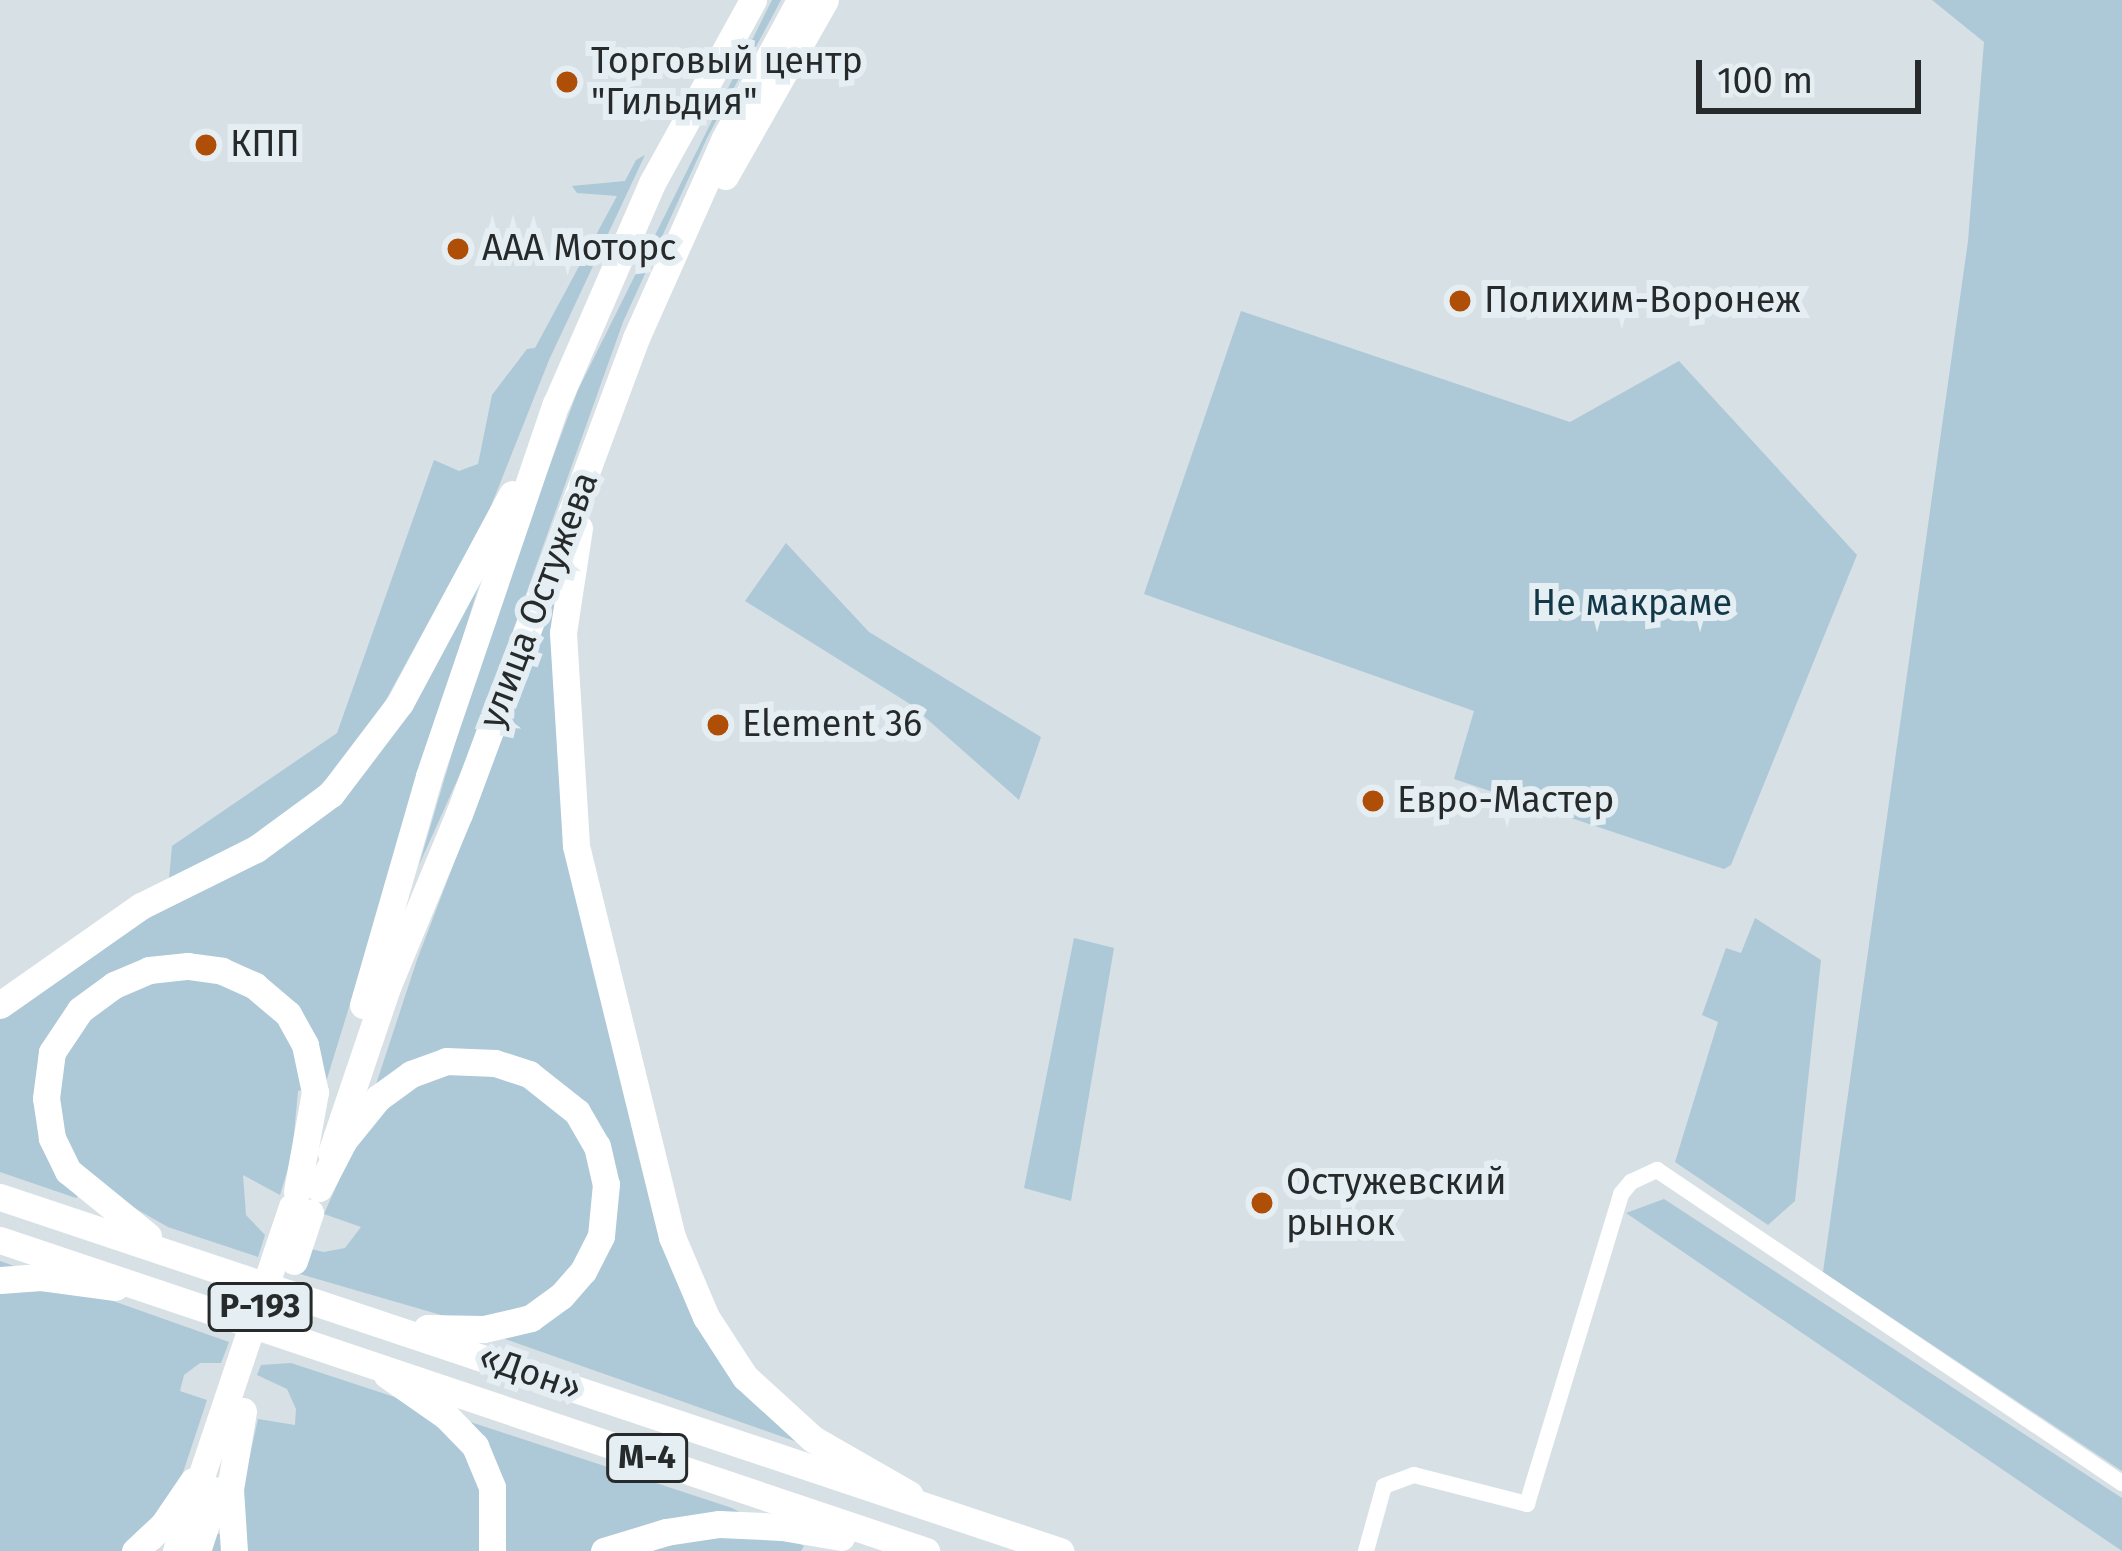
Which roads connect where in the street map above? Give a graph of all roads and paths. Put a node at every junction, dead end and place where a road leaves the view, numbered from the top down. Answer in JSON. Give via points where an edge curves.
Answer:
{"nodes":[{"id":1,"x":753,"y":0,"type":"edge"},
{"id":2,"x":800,"y":0,"type":"edge"},
{"id":3,"x":825,"y":0,"type":"edge"},
{"id":4,"x":636,"y":338,"type":"junction"},
{"id":5,"x":556,"y":404,"type":"junction"},
{"id":6,"x":594,"y":453,"type":"junction"},
{"id":7,"x":0,"y":1006,"type":"edge"},
{"id":8,"x":0,"y":1197,"type":"edge"},
{"id":9,"x":304,"y":1200,"type":"junction"},
{"id":10,"x":0,"y":1240,"type":"edge"},
{"id":11,"x":166,"y":1249,"type":"junction"},
{"id":12,"x":0,"y":1280,"type":"edge"},
{"id":13,"x":154,"y":1292,"type":"junction"},
{"id":14,"x":384,"y":1322,"type":"junction"},
{"id":15,"x":368,"y":1364,"type":"junction"},
{"id":16,"x":236,"y":1408,"type":"junction"},
{"id":17,"x":2122,"y":1483,"type":"edge"},
{"id":18,"x":937,"y":1509,"type":"junction"},
{"id":19,"x":915,"y":1548,"type":"edge"},
{"id":20,"x":135,"y":1551,"type":"edge"},
{"id":21,"x":176,"y":1551,"type":"edge"},
{"id":22,"x":197,"y":1551,"type":"edge"},
{"id":23,"x":234,"y":1551,"type":"edge"},
{"id":24,"x":492,"y":1551,"type":"edge"},
{"id":25,"x":604,"y":1551,"type":"edge"},
{"id":26,"x":1060,"y":1551,"type":"edge"},
{"id":27,"x":1366,"y":1551,"type":"edge"}],
"edges":[{"from":1,"to":5,"type":"main road","name":"улица Остужева","via":[[652,183]]},
{"from":2,"to":4,"type":"main road","name":"улица Остужева","via":[[714,160]]},
{"from":3,"to":4,"type":"main road"},
{"from":4,"to":6,"type":"main road","name":"улица Остужева"},
{"from":5,"to":7,"type":"main road","via":[[421,668],[344,781],[276,837],[141,906]]},
{"from":5,"to":9,"type":"main road","name":"улица Остужева","via":[[472,645]]},
{"from":6,"to":9,"type":"main road","name":"улица Остужева"},
{"from":6,"to":18,"type":"main road","via":[[563,633],[569,792],[596,934],[673,1237],[706,1317],[762,1395],[813,1439]]},
{"from":8,"to":11,"type":"main road","name":"«Дон»","number":"М-4"},
{"from":9,"to":11,"type":"main road","via":[[315,1093],[305,1045],[288,1014],[222,971],[168,967],[133,975],[63,1031],[47,1076],[48,1120],[79,1184]]},
{"from":9,"to":14,"type":"main road","via":[[377,1098],[446,1061],[529,1074],[569,1104],[592,1136],[606,1184],[604,1222],[590,1260],[561,1296],[507,1326]]},
{"from":9,"to":16,"type":"main road","number":"Р-193"},
{"from":10,"to":13,"type":"main road","name":"«Дон»","number":"М-4"},
{"from":11,"to":14,"type":"main road","name":"«Дон»","number":"М-4"},
{"from":12,"to":13,"type":"main road","via":[[56,1278]]},
{"from":13,"to":15,"type":"main road","name":"«Дон»","number":"М-4"},
{"from":14,"to":18,"type":"main road","name":"«Дон»","number":"М-4"},
{"from":15,"to":19,"type":"main road","name":"«Дон»","number":"М-4"},
{"from":15,"to":24,"type":"main road","via":[[446,1416],[475,1446],[492,1487]]},
{"from":16,"to":20,"type":"main road","via":[[164,1526]]},
{"from":16,"to":21,"type":"main road","number":"Р-193"},
{"from":16,"to":22,"type":"main road","number":"Р-193"},
{"from":16,"to":23,"type":"main road"},
{"from":17,"to":27,"type":"street","via":[[1657,1170],[1621,1194],[1527,1504],[1414,1474],[1384,1486]]},
{"from":18,"to":26,"type":"main road","name":"«Дон»","number":"М-4"},
{"from":19,"to":25,"type":"main road","via":[[719,1524]]}]}
